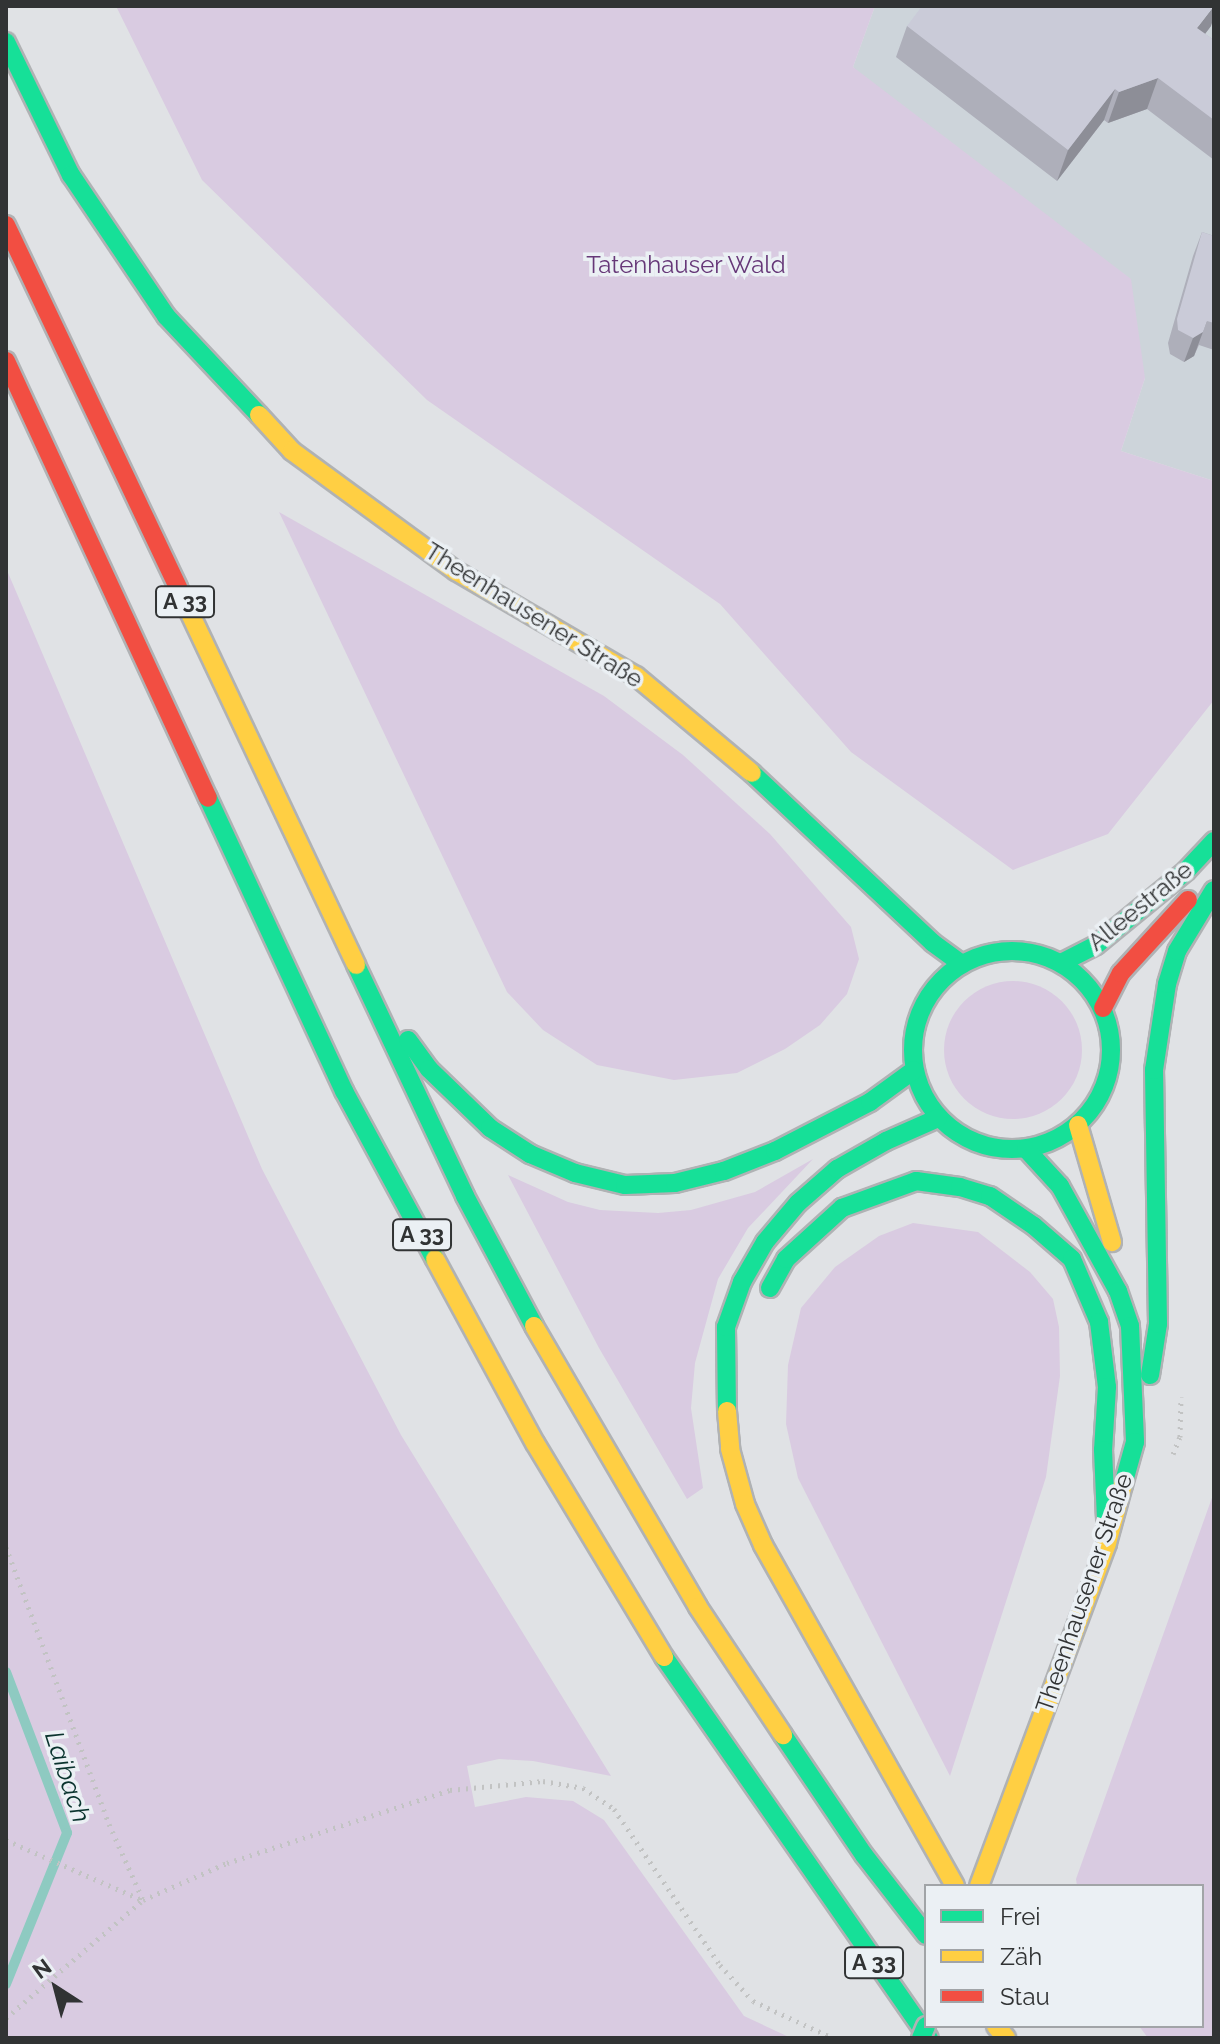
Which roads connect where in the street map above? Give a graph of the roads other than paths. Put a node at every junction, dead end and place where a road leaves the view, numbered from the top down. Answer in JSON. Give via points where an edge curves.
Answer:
{"nodes":[{"id":1,"x":6,"y":42,"type":"edge"},
{"id":2,"x":6,"y":225,"type":"edge"},
{"id":3,"x":6,"y":361,"type":"edge"},
{"id":4,"x":788,"y":803,"type":"junction"},
{"id":5,"x":1214,"y":841,"type":"edge"},
{"id":6,"x":1214,"y":870,"type":"edge"},
{"id":7,"x":1214,"y":890,"type":"edge"},
{"id":8,"x":881,"y":922,"type":"dead end"},
{"id":9,"x":1061,"y":963,"type":"junction"},
{"id":10,"x":962,"y":964,"type":"junction"},
{"id":11,"x":362,"y":980,"type":"junction"},
{"id":12,"x":1103,"y":1008,"type":"junction"},
{"id":13,"x":914,"y":1070,"type":"junction"},
{"id":14,"x":938,"y":1118,"type":"junction"},
{"id":15,"x":1078,"y":1125,"type":"junction"},
{"id":16,"x":1026,"y":1149,"type":"junction"},
{"id":17,"x":1118,"y":1291,"type":"junction"},
{"id":18,"x":758,"y":1310,"type":"dead end"},
{"id":19,"x":746,"y":1337,"type":"dead end"},
{"id":20,"x":726,"y":1393,"type":"junction"},
{"id":21,"x":1135,"y":1442,"type":"junction"},
{"id":22,"x":1107,"y":1543,"type":"junction"},
{"id":23,"x":954,"y":1884,"type":"edge"},
{"id":24,"x":980,"y":1884,"type":"edge"},
{"id":25,"x":924,"y":1932,"type":"edge"},
{"id":26,"x":929,"y":2038,"type":"edge"}],
"edges":[{"from":1,"to":4,"type":"main road","name":"Theenhausener Straße","via":[[71,175],[166,316],[292,451],[456,571],[636,676]]},
{"from":2,"to":11,"type":"main road","number":"A 33"},
{"from":3,"to":26,"type":"main road","number":"A 33","via":[[344,1091],[535,1443],[679,1682]]},
{"from":4,"to":8,"type":"main road","name":"Theenhausener Straße"},
{"from":4,"to":10,"type":"main road","name":"Theenhausener Straße","via":[[933,943]]},
{"from":5,"to":9,"type":"main road","name":"Alleestraße","via":[[1096,945]]},
{"from":6,"to":12,"type":"main road","name":"Alleestraße","via":[[1121,973]]},
{"from":7,"to":21,"type":"main road","via":[[1177,951],[1154,1070],[1158,1324]]},
{"from":9,"to":10,"type":"main road","via":[[1029,952],[994,952]]},
{"from":9,"to":12,"type":"main road","via":[[1085,982]]},
{"from":10,"to":13,"type":"main road","via":[[925,990],[914,1031]]},
{"from":11,"to":13,"type":"main road","via":[[429,1069],[490,1128],[530,1154],[575,1173],[625,1185],[675,1183],[737,1166],[870,1102]]},
{"from":11,"to":25,"type":"main road","number":"A 33","via":[[465,1196],[564,1382],[706,1620],[864,1855]]},
{"from":12,"to":15,"type":"main road","via":[[1111,1039],[1110,1071],[1098,1101]]},
{"from":13,"to":14,"type":"main road","via":[[922,1095]]},
{"from":14,"to":16,"type":"main road","via":[[963,1137],[994,1149]]},
{"from":14,"to":20,"type":"main road","via":[[837,1169],[765,1242],[742,1282],[726,1327]]},
{"from":15,"to":16,"type":"main road","via":[[1053,1141]]},
{"from":15,"to":17,"type":"main road","name":"Theenhausener Straße","via":[[1111,1237]]},
{"from":16,"to":17,"type":"main road","name":"Theenhausener Straße","via":[[1060,1186]]},
{"from":17,"to":21,"type":"main road","name":"Theenhausener Straße","via":[[1130,1326]]},
{"from":18,"to":22,"type":"main road","via":[[786,1259],[842,1208],[916,1181],[960,1187],[1001,1204],[1034,1226],[1072,1259],[1099,1322],[1107,1387]]},
{"from":19,"to":20,"type":"main road"},
{"from":20,"to":23,"type":"main road","via":[[730,1449],[763,1545]]},
{"from":21,"to":22,"type":"main road","name":"Theenhausener Straße"},
{"from":22,"to":24,"type":"main road","name":"Theenhausener Straße"}]}
